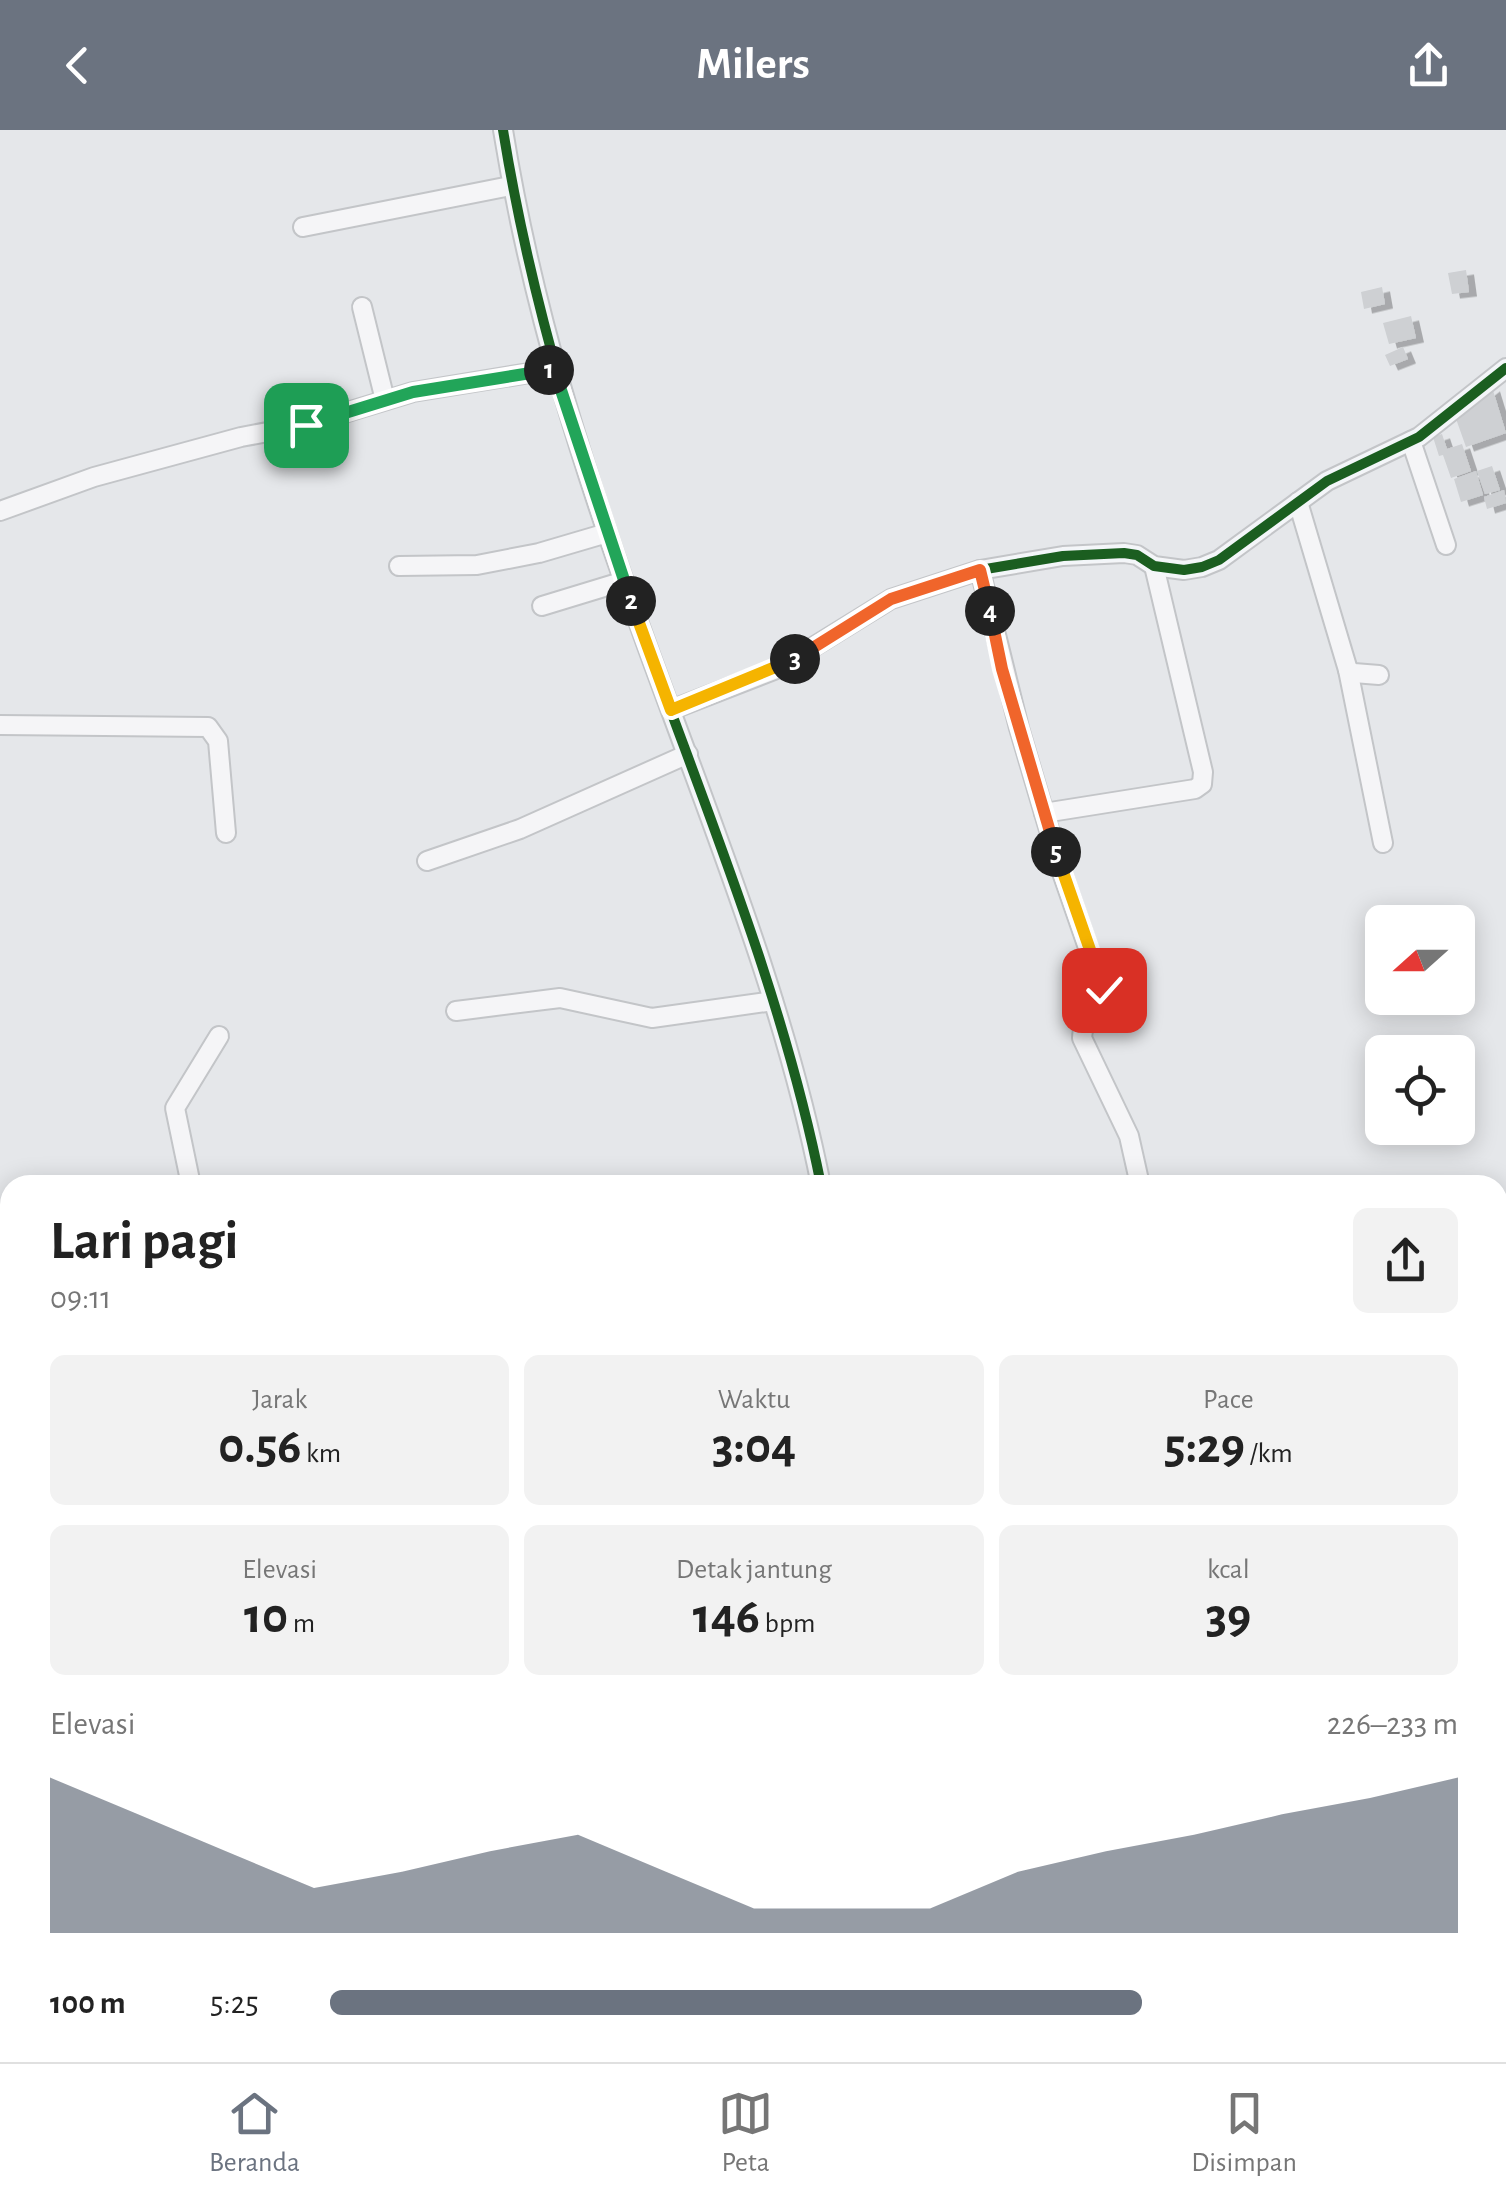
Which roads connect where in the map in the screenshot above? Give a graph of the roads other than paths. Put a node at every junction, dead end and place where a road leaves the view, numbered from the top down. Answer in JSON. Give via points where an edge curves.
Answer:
{"nodes":[{"id":1,"x":503,"y":130,"type":"edge"},
{"id":2,"x":510,"y":186,"type":"junction"},
{"id":3,"x":304,"y":226,"type":"dead end"},
{"id":4,"x":362,"y":307,"type":"dead end"},
{"id":5,"x":1506,"y":368,"type":"edge"},
{"id":6,"x":554,"y":369,"type":"junction"},
{"id":7,"x":385,"y":400,"type":"junction"},
{"id":8,"x":1411,"y":441,"type":"junction"},
{"id":9,"x":1298,"y":502,"type":"junction"},
{"id":10,"x":0,"y":511,"type":"edge"},
{"id":11,"x":607,"y":533,"type":"junction"},
{"id":12,"x":1446,"y":545,"type":"dead end"},
{"id":13,"x":399,"y":566,"type":"dead end"},
{"id":14,"x":1154,"y":566,"type":"junction"},
{"id":15,"x":980,"y":570,"type":"junction"},
{"id":16,"x":624,"y":581,"type":"junction"},
{"id":17,"x":542,"y":606,"type":"dead end"},
{"id":18,"x":1348,"y":670,"type":"junction"},
{"id":19,"x":1378,"y":674,"type":"dead end"},
{"id":20,"x":671,"y":710,"type":"junction"},
{"id":21,"x":0,"y":725,"type":"edge"},
{"id":22,"x":688,"y":754,"type":"junction"},
{"id":23,"x":1044,"y":813,"type":"junction"},
{"id":24,"x":226,"y":833,"type":"dead end"},
{"id":25,"x":1383,"y":843,"type":"dead end"},
{"id":26,"x":428,"y":861,"type":"dead end"},
{"id":27,"x":773,"y":1002,"type":"junction"},
{"id":28,"x":456,"y":1010,"type":"dead end"},
{"id":29,"x":218,"y":1036,"type":"dead end"},
{"id":30,"x":190,"y":1175,"type":"edge"},
{"id":31,"x":818,"y":1175,"type":"edge"},
{"id":32,"x":1138,"y":1175,"type":"edge"}],
"edges":[{"from":1,"to":2,"type":"street"},
{"from":2,"to":3,"type":"street"},
{"from":2,"to":6,"type":"street"},
{"from":4,"to":7,"type":"street"},
{"from":5,"to":8,"type":"street"},
{"from":6,"to":7,"type":"street"},
{"from":6,"to":11,"type":"street"},
{"from":7,"to":10,"type":"street","via":[[94,477]]},
{"from":8,"to":9,"type":"street","via":[[1341,473]]},
{"from":8,"to":12,"type":"street"},
{"from":9,"to":14,"type":"street","via":[[1202,568]]},
{"from":9,"to":18,"type":"street"},
{"from":11,"to":13,"type":"street","via":[[477,565]]},
{"from":11,"to":16,"type":"street"},
{"from":14,"to":15,"type":"street","via":[[1124,552]]},
{"from":14,"to":23,"type":"street","via":[[1202,784]]},
{"from":15,"to":20,"type":"street","via":[[891,599],[779,668]]},
{"from":15,"to":23,"type":"street"},
{"from":16,"to":17,"type":"street"},
{"from":16,"to":20,"type":"street"},
{"from":18,"to":19,"type":"street"},
{"from":18,"to":25,"type":"street"},
{"from":20,"to":22,"type":"street"},
{"from":21,"to":24,"type":"street","via":[[212,729]]},
{"from":22,"to":26,"type":"street","via":[[520,829]]},
{"from":22,"to":27,"type":"street"},
{"from":23,"to":32,"type":"street","via":[[1106,997],[1086,1021],[1082,1038],[1128,1136]]},
{"from":27,"to":28,"type":"street","via":[[652,1018],[560,998]]},
{"from":27,"to":31,"type":"street"},
{"from":29,"to":30,"type":"street","via":[[175,1108]]}]}
